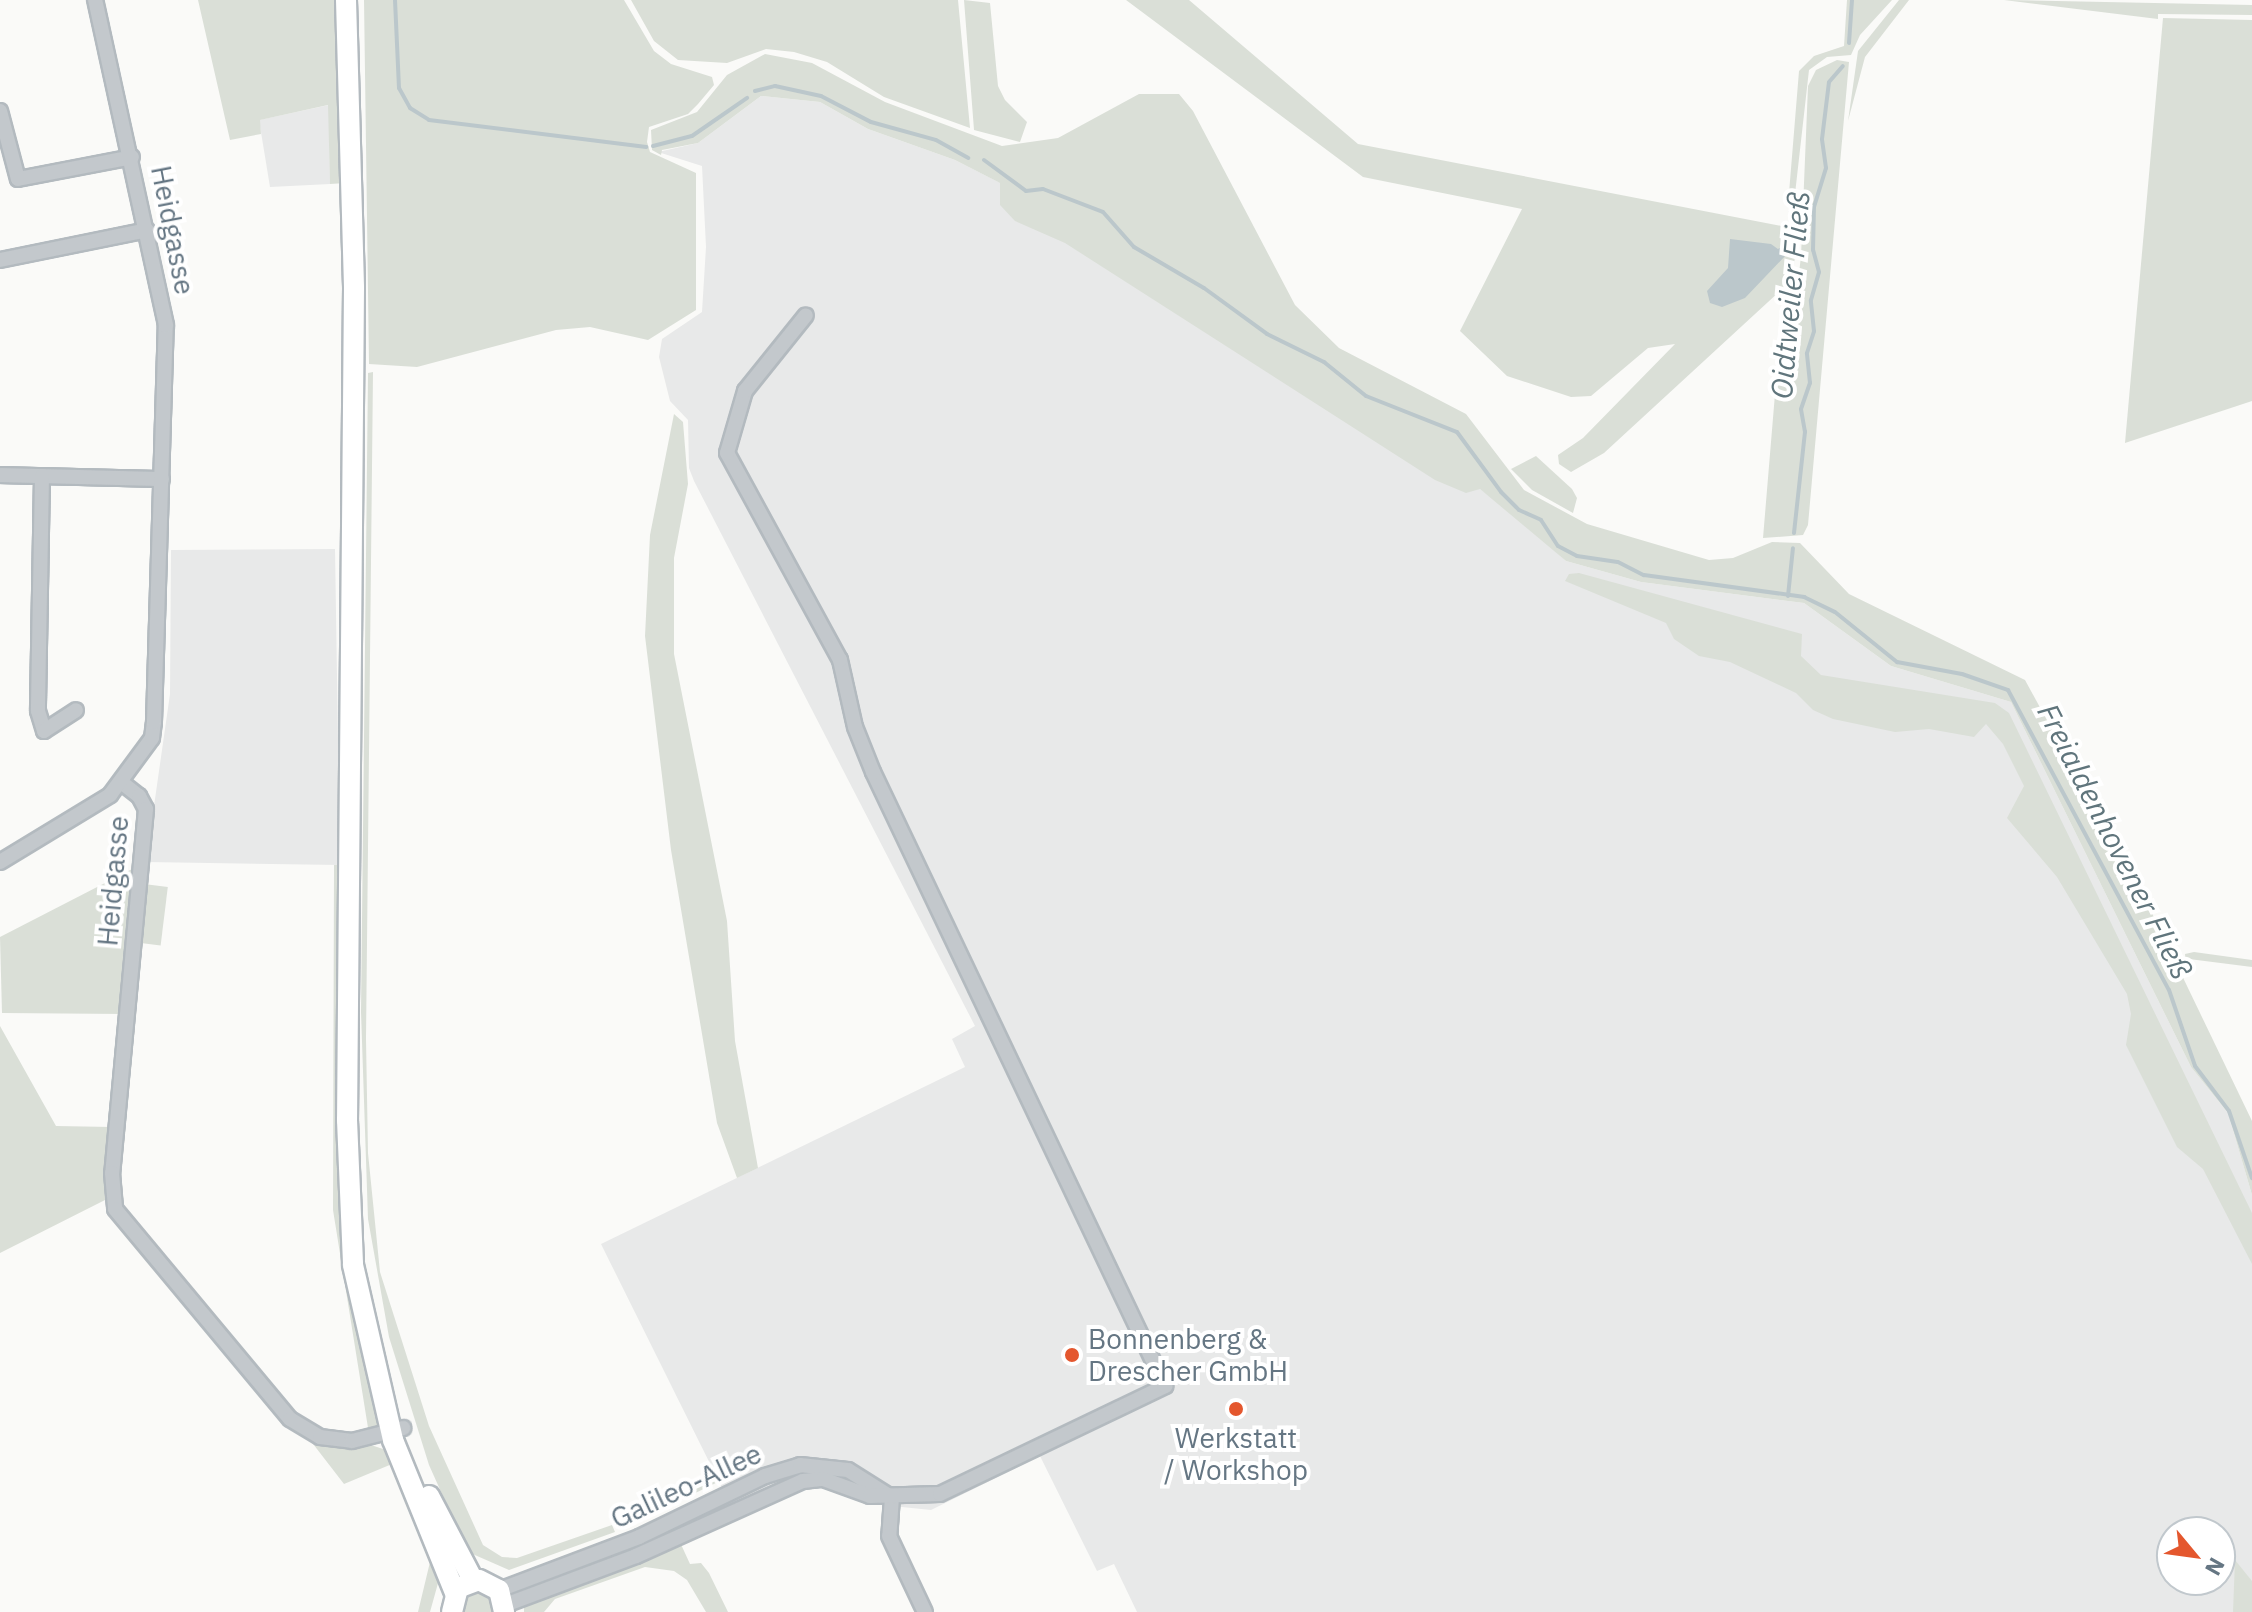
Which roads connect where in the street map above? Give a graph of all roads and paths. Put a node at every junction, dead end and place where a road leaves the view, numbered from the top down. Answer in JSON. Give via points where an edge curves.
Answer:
{"nodes":[{"id":1,"x":95,"y":0,"type":"edge"},
{"id":2,"x":346,"y":0,"type":"edge"},
{"id":3,"x":0,"y":111,"type":"edge"},
{"id":4,"x":132,"y":157,"type":"junction"},
{"id":5,"x":147,"y":230,"type":"junction"},
{"id":6,"x":0,"y":260,"type":"edge"},
{"id":7,"x":806,"y":315,"type":"dead end"},
{"id":8,"x":0,"y":475,"type":"edge"},
{"id":9,"x":42,"y":476,"type":"junction"},
{"id":10,"x":162,"y":479,"type":"junction"},
{"id":11,"x":76,"y":710,"type":"dead end"},
{"id":12,"x":121,"y":782,"type":"junction"},
{"id":13,"x":0,"y":862,"type":"edge"},
{"id":14,"x":397,"y":1431,"type":"junction"},
{"id":15,"x":892,"y":1497,"type":"junction"},
{"id":16,"x":473,"y":1580,"type":"junction"},
{"id":17,"x":453,"y":1602,"type":"edge"},
{"id":18,"x":503,"y":1603,"type":"edge"},
{"id":19,"x":925,"y":1612,"type":"edge"}],
"edges":[{"from":1,"to":4,"type":"street","name":"Heidgasse"},
{"from":2,"to":14,"type":"street","via":[[354,288],[347,1120],[353,1219]]},
{"from":3,"to":4,"type":"street","via":[[18,179]]},
{"from":4,"to":5,"type":"street","name":"Heidgasse"},
{"from":5,"to":6,"type":"street"},
{"from":5,"to":10,"type":"street","name":"Heidgasse","via":[[168,355]]},
{"from":7,"to":15,"type":"street","name":"Galileo-Allee","via":[[745,391],[727,453],[840,660],[855,727],[873,772],[1165,1386],[940,1494]]},
{"from":8,"to":9,"type":"street"},
{"from":9,"to":10,"type":"street"},
{"from":9,"to":11,"type":"street","via":[[38,711],[44,731]]},
{"from":10,"to":12,"type":"street","name":"Heidgasse","via":[[152,738]]},
{"from":12,"to":13,"type":"street","via":[[85,815]]},
{"from":12,"to":14,"type":"street","name":"Heidgasse","via":[[146,809],[112,1173],[115,1209],[290,1419],[320,1437],[352,1441]]},
{"from":14,"to":16,"type":"street"},
{"from":14,"to":17,"type":"street"},
{"from":15,"to":18,"type":"street","name":"Galileo-Allee","via":[[870,1496],[823,1479],[803,1481],[636,1556]]},
{"from":15,"to":19,"type":"street","via":[[889,1536]]},
{"from":16,"to":17,"type":"street"},
{"from":16,"to":18,"type":"street"}]}
